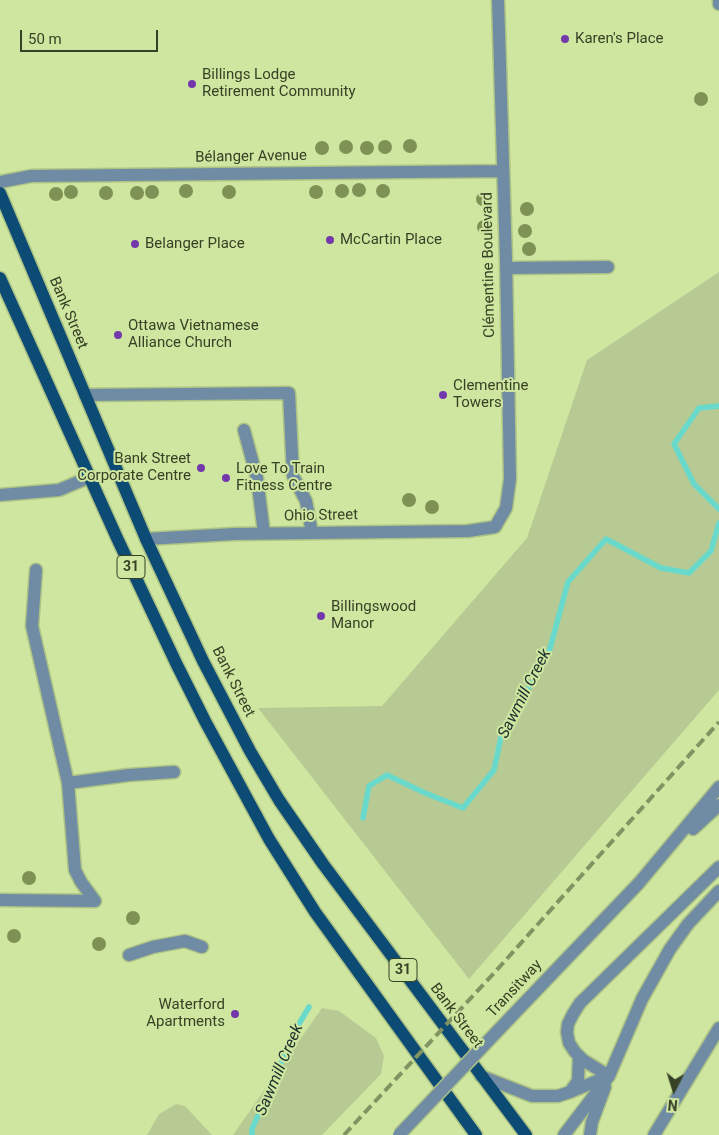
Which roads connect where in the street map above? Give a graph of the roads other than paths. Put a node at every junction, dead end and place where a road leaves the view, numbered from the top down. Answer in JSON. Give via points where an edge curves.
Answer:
{"nodes":[{"id":1,"x":498,"y":0,"type":"edge"},
{"id":2,"x":502,"y":171,"type":"junction"},
{"id":3,"x":0,"y":182,"type":"edge"},
{"id":4,"x":0,"y":193,"type":"edge"},
{"id":5,"x":608,"y":267,"type":"dead end"},
{"id":6,"x":506,"y":268,"type":"junction"},
{"id":7,"x":0,"y":278,"type":"edge"},
{"id":8,"x":85,"y":396,"type":"junction"},
{"id":9,"x":244,"y":430,"type":"dead end"},
{"id":10,"x":90,"y":477,"type":"junction"},
{"id":11,"x":0,"y":495,"type":"edge"},
{"id":12,"x":495,"y":527,"type":"joint"},
{"id":13,"x":264,"y":533,"type":"junction"},
{"id":14,"x":312,"y":533,"type":"junction"},
{"id":15,"x":146,"y":539,"type":"junction"},
{"id":16,"x":36,"y":570,"type":"dead end"},
{"id":17,"x":174,"y":772,"type":"dead end"},
{"id":18,"x":68,"y":783,"type":"junction"},
{"id":19,"x":719,"y":787,"type":"edge"},
{"id":20,"x":719,"y":805,"type":"edge"},
{"id":21,"x":655,"y":865,"type":"junction"},
{"id":22,"x":719,"y":867,"type":"edge"},
{"id":23,"x":719,"y":890,"type":"edge"},
{"id":24,"x":0,"y":900,"type":"edge"},
{"id":25,"x":202,"y":947,"type":"dead end"},
{"id":26,"x":129,"y":955,"type":"dead end"},
{"id":27,"x":719,"y":1028,"type":"edge"},
{"id":28,"x":579,"y":1056,"type":"junction"},
{"id":29,"x":481,"y":1076,"type":"junction"},
{"id":30,"x":609,"y":1076,"type":"junction"},
{"id":31,"x":570,"y":1092,"type":"junction"},
{"id":32,"x":399,"y":1135,"type":"edge"},
{"id":33,"x":476,"y":1135,"type":"edge"},
{"id":34,"x":526,"y":1135,"type":"edge"},
{"id":35,"x":564,"y":1135,"type":"edge"},
{"id":36,"x":590,"y":1135,"type":"edge"},
{"id":37,"x":654,"y":1135,"type":"edge"}],
"edges":[{"from":1,"to":2,"type":"street","name":"Clémentine Boulevard"},
{"from":2,"to":3,"type":"street","name":"Bélanger Avenue","via":[[31,176]]},
{"from":2,"to":6,"type":"street","name":"Clémentine Boulevard"},
{"from":4,"to":8,"type":"main road","name":"Bank Street","number":"31"},
{"from":5,"to":6,"type":"street"},
{"from":6,"to":12,"type":"street","name":"Clémentine Boulevard","via":[[510,479],[506,508]]},
{"from":7,"to":10,"type":"main road","number":"31"},
{"from":8,"to":14,"type":"street","via":[[289,393],[293,476],[306,501]]},
{"from":8,"to":15,"type":"main road","name":"Bank Street","number":"31"},
{"from":9,"to":13,"type":"street","via":[[257,478]]},
{"from":10,"to":11,"type":"street","via":[[59,490]]},
{"from":10,"to":33,"type":"main road","number":"31","via":[[205,722],[269,839],[315,912]]},
{"from":12,"to":14,"type":"street","name":"Ohio Street","via":[[468,531]]},
{"from":13,"to":14,"type":"street","name":"Ohio Street"},
{"from":13,"to":15,"type":"street","name":"Ohio Street"},
{"from":15,"to":29,"type":"main road","name":"Bank Street","number":"31","via":[[219,692],[279,800]]},
{"from":16,"to":18,"type":"street","via":[[32,626]]},
{"from":17,"to":18,"type":"street"},
{"from":18,"to":24,"type":"street","via":[[75,870],[95,901]]},
{"from":19,"to":21,"type":"street","name":"Transitway"},
{"from":20,"to":21,"type":"street","name":"Transitway"},
{"from":21,"to":32,"type":"street","name":"Transitway","bridge":true},
{"from":22,"to":28,"type":"street","via":[[580,1003],[572,1014],[567,1032],[569,1043]]},
{"from":23,"to":30,"type":"street","via":[[688,924],[656,973]]},
{"from":25,"to":26,"type":"street","via":[[185,941]]},
{"from":27,"to":37,"type":"street"},
{"from":28,"to":30,"type":"street"},
{"from":28,"to":31,"type":"street","via":[[578,1081]]},
{"from":29,"to":31,"type":"street","via":[[532,1096],[558,1096]]},
{"from":29,"to":34,"type":"main road","name":"Bank Street","number":"31"},
{"from":30,"to":31,"type":"street"},
{"from":30,"to":35,"type":"street"},
{"from":30,"to":36,"type":"street"}]}
